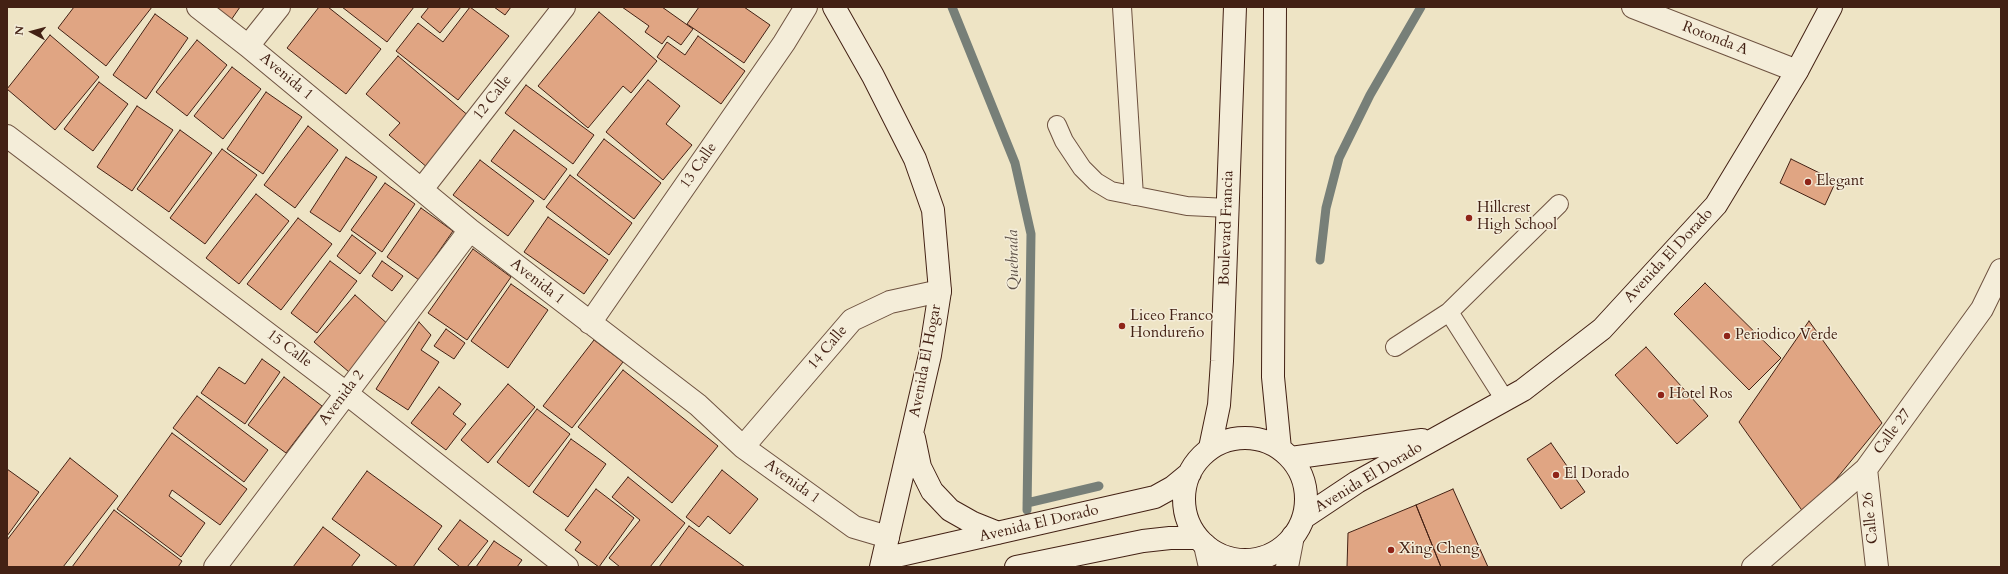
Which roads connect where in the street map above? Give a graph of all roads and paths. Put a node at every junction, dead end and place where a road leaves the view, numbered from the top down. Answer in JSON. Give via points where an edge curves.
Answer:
{"nodes":[{"id":1,"x":198,"y":7,"type":"edge"},
{"id":2,"x":279,"y":7,"type":"edge"},
{"id":3,"x":564,"y":7,"type":"edge"},
{"id":4,"x":806,"y":7,"type":"edge"},
{"id":5,"x":834,"y":7,"type":"edge"},
{"id":6,"x":1122,"y":7,"type":"edge"},
{"id":7,"x":1235,"y":7,"type":"edge"},
{"id":8,"x":1276,"y":7,"type":"edge"},
{"id":9,"x":1633,"y":7,"type":"edge"},
{"id":10,"x":1831,"y":7,"type":"edge"},
{"id":11,"x":248,"y":46,"type":"junction"},
{"id":12,"x":1798,"y":71,"type":"junction"},
{"id":13,"x":1057,"y":124,"type":"dead end"},
{"id":14,"x":7,"y":136,"type":"edge"},
{"id":15,"x":422,"y":189,"type":"junction"},
{"id":16,"x":1134,"y":196,"type":"junction"},
{"id":17,"x":1559,"y":204,"type":"dead end"},
{"id":18,"x":1228,"y":208,"type":"junction"},
{"id":19,"x":470,"y":230,"type":"junction"},
{"id":20,"x":2001,"y":270,"type":"edge"},
{"id":21,"x":940,"y":291,"type":"junction"},
{"id":22,"x":1449,"y":312,"type":"junction"},
{"id":23,"x":590,"y":323,"type":"junction"},
{"id":24,"x":1395,"y":347,"type":"dead end"},
{"id":25,"x":346,"y":393,"type":"junction"},
{"id":26,"x":1505,"y":400,"type":"junction"},
{"id":27,"x":915,"y":415,"type":"junction"},
{"id":28,"x":1435,"y":438,"type":"junction"},
{"id":29,"x":744,"y":447,"type":"junction"},
{"id":30,"x":1210,"y":448,"type":"junction"},
{"id":31,"x":1286,"y":453,"type":"junction"},
{"id":32,"x":1866,"y":469,"type":"junction"},
{"id":33,"x":1190,"y":473,"type":"junction"},
{"id":34,"x":1298,"y":527,"type":"junction"},
{"id":35,"x":998,"y":533,"type":"junction"},
{"id":36,"x":888,"y":537,"type":"junction"},
{"id":37,"x":1202,"y":541,"type":"junction"},
{"id":38,"x":882,"y":563,"type":"edge"},
{"id":39,"x":215,"y":567,"type":"edge"},
{"id":40,"x":567,"y":567,"type":"edge"},
{"id":41,"x":1017,"y":567,"type":"edge"},
{"id":42,"x":1210,"y":567,"type":"edge"},
{"id":43,"x":1287,"y":567,"type":"edge"},
{"id":44,"x":1753,"y":567,"type":"edge"},
{"id":45,"x":1877,"y":567,"type":"edge"}],
"edges":[{"from":1,"to":11,"type":"street","name":"Avenida 1"},
{"from":2,"to":11,"type":"street"},
{"from":3,"to":15,"type":"street","name":"12 Calle"},
{"from":4,"to":23,"type":"street","name":"13 Calle","via":[[784,43]]},
{"from":5,"to":21,"type":"street","name":"Avenida El Hogar","via":[[874,76],[915,159],[933,210]]},
{"from":6,"to":16,"type":"lane"},
{"from":7,"to":18,"type":"street","name":"Boulevard Francia"},
{"from":8,"to":31,"type":"street","via":[[1273,377]]},
{"from":9,"to":12,"type":"street","name":"Rotonda A"},
{"from":10,"to":12,"type":"street","name":"Avenida El Dorado"},
{"from":11,"to":15,"type":"street","name":"Avenida 1"},
{"from":12,"to":26,"type":"street","name":"Avenida El Dorado","via":[[1716,205],[1602,329],[1523,390]]},
{"from":13,"to":16,"type":"lane","via":[[1064,141],[1082,168],[1096,182],[1111,191]]},
{"from":14,"to":25,"type":"street","name":"15 Calle"},
{"from":15,"to":19,"type":"street","name":"Avenida 1"},
{"from":16,"to":18,"type":"lane","via":[[1187,206]]},
{"from":17,"to":22,"type":"lane"},
{"from":18,"to":30,"type":"street","name":"Boulevard Francia","via":[[1219,405]]},
{"from":19,"to":23,"type":"street","name":"Avenida 1"},
{"from":19,"to":25,"type":"street","name":"Avenida 2"},
{"from":20,"to":32,"type":"street","name":"Calle 27","via":[[1982,308]]},
{"from":21,"to":27,"type":"street","name":"Avenida El Hogar","via":[[930,355]]},
{"from":21,"to":29,"type":"street","name":"14 Calle","via":[[890,302],[852,320]]},
{"from":22,"to":24,"type":"lane"},
{"from":22,"to":26,"type":"lane"},
{"from":23,"to":29,"type":"street","name":"Avenida 1","via":[[698,405]]},
{"from":25,"to":39,"type":"street","name":"Avenida 2"},
{"from":25,"to":40,"type":"street","name":"15 Calle"},
{"from":26,"to":28,"type":"street","name":"Avenida El Dorado"},
{"from":27,"to":35,"type":"street","via":[[913,442],[920,467],[932,491],[950,510]]},
{"from":27,"to":36,"type":"street","name":"Avenida El Hogar"},
{"from":28,"to":31,"type":"street","name":"Avenida El Dorado"},
{"from":28,"to":34,"type":"street","name":"Avenida El Dorado","via":[[1357,482]]},
{"from":29,"to":36,"type":"street","name":"Avenida 1","via":[[854,527]]},
{"from":30,"to":31,"type":"street","via":[[1227,440],[1246,438],[1264,440]]},
{"from":30,"to":33,"type":"street"},
{"from":31,"to":34,"type":"street","via":[[1300,471],[1305,486],[1306,503]]},
{"from":32,"to":44,"type":"street","name":"Calle 27"},
{"from":32,"to":45,"type":"street","name":"Calle 26"},
{"from":33,"to":35,"type":"street","name":"Avenida El Dorado","via":[[1155,497]]},
{"from":33,"to":37,"type":"street","via":[[1185,490],[1185,506],[1189,523]]},
{"from":34,"to":37,"type":"street","via":[[1279,549],[1261,558],[1241,560],[1222,555]]},
{"from":34,"to":43,"type":"street"},
{"from":35,"to":38,"type":"street","name":"Avenida El Dorado"},
{"from":36,"to":38,"type":"street","name":"Avenida El Hogar"},
{"from":37,"to":41,"type":"street","via":[[1170,538],[1143,541]]},
{"from":37,"to":42,"type":"street"}]}
